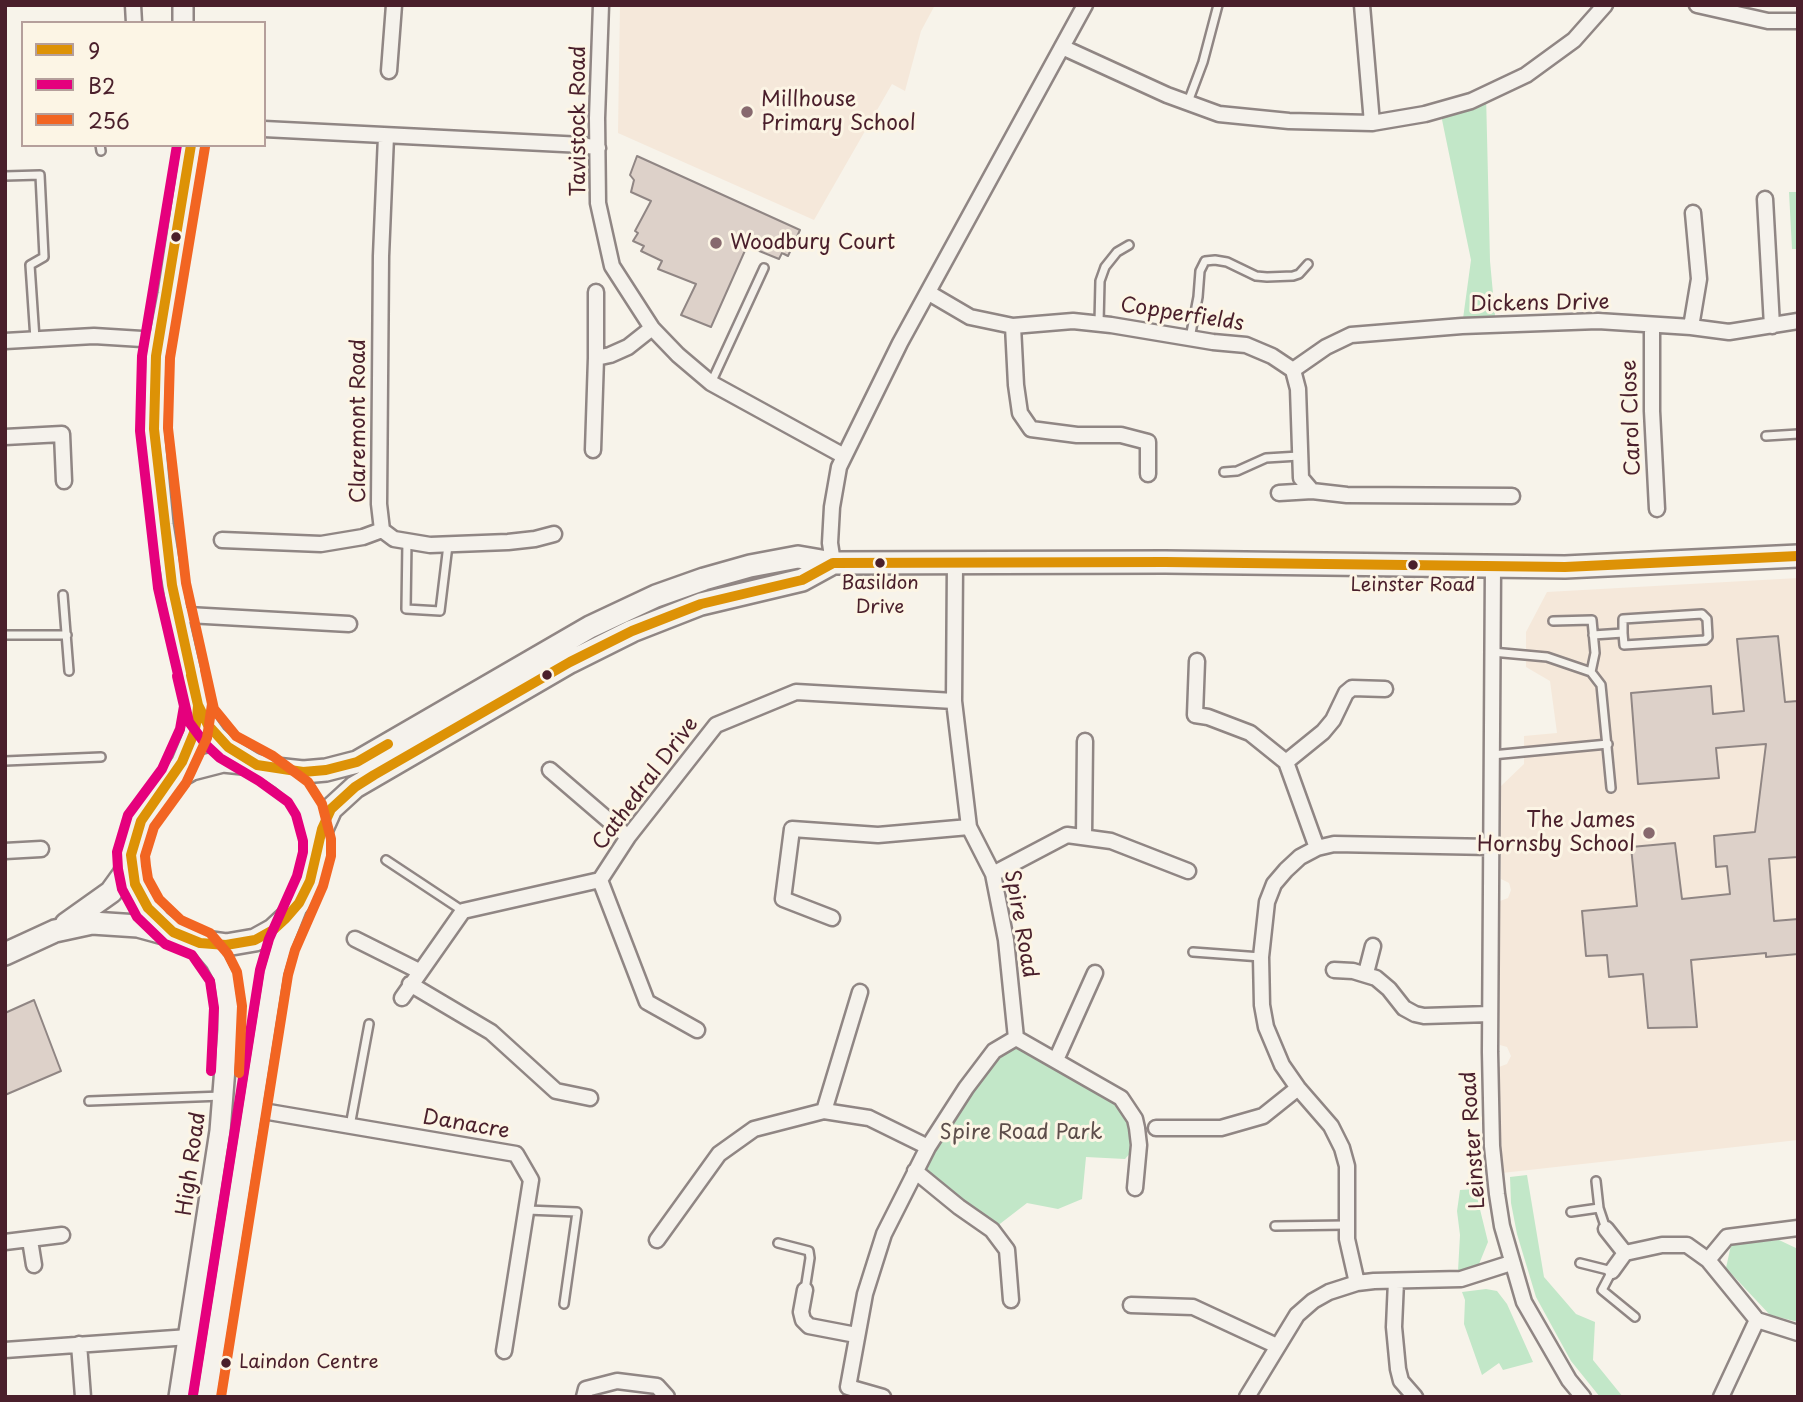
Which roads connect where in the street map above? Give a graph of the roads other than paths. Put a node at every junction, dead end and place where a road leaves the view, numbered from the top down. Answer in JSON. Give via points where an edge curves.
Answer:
{"nodes":[{"id":1,"x":394,"y":5,"type":"edge"},
{"id":2,"x":600,"y":5,"type":"edge"},
{"id":3,"x":1084,"y":5,"type":"edge"},
{"id":4,"x":1218,"y":5,"type":"edge"},
{"id":5,"x":1362,"y":5,"type":"edge"},
{"id":6,"x":1605,"y":5,"type":"edge"},
{"id":7,"x":1697,"y":5,"type":"edge"},
{"id":8,"x":1798,"y":21,"type":"edge"},
{"id":9,"x":1062,"y":47,"type":"junction"},
{"id":10,"x":389,"y":71,"type":"dead end"},
{"id":11,"x":1188,"y":103,"type":"junction"},
{"id":12,"x":1372,"y":123,"type":"junction"},
{"id":13,"x":266,"y":130,"type":"edge"},
{"id":14,"x":386,"y":136,"type":"junction"},
{"id":15,"x":191,"y":147,"type":"edge"},
{"id":16,"x":598,"y":148,"type":"junction"},
{"id":17,"x":5,"y":176,"type":"edge"},
{"id":18,"x":1765,"y":199,"type":"dead end"},
{"id":19,"x":1693,"y":213,"type":"dead end"},
{"id":20,"x":1129,"y":245,"type":"dead end"},
{"id":21,"x":1308,"y":264,"type":"dead end"},
{"id":22,"x":764,"y":268,"type":"dead end"},
{"id":23,"x":596,"y":292,"type":"dead end"},
{"id":24,"x":929,"y":293,"type":"junction"},
{"id":25,"x":1798,"y":321,"type":"edge"},
{"id":26,"x":1099,"y":323,"type":"junction"},
{"id":27,"x":1652,"y":324,"type":"junction"},
{"id":28,"x":1013,"y":326,"type":"junction"},
{"id":29,"x":1772,"y":326,"type":"junction"},
{"id":30,"x":1691,"y":327,"type":"junction"},
{"id":31,"x":652,"y":328,"type":"junction"},
{"id":32,"x":1190,"y":338,"type":"junction"},
{"id":33,"x":35,"y":339,"type":"junction"},
{"id":34,"x":158,"y":340,"type":"junction"},
{"id":35,"x":5,"y":341,"type":"edge"},
{"id":36,"x":596,"y":358,"type":"junction"},
{"id":37,"x":1293,"y":370,"type":"junction"},
{"id":38,"x":711,"y":383,"type":"junction"},
{"id":39,"x":1798,"y":434,"type":"edge"},
{"id":40,"x":1766,"y":436,"type":"dead end"},
{"id":41,"x":5,"y":437,"type":"edge"},
{"id":42,"x":593,"y":450,"type":"dead end"},
{"id":43,"x":1299,"y":456,"type":"junction"},
{"id":44,"x":844,"y":457,"type":"junction"},
{"id":45,"x":1224,"y":472,"type":"dead end"},
{"id":46,"x":1148,"y":474,"type":"dead end"},
{"id":47,"x":64,"y":481,"type":"dead end"},
{"id":48,"x":1312,"y":491,"type":"junction"},
{"id":49,"x":1279,"y":494,"type":"dead end"},
{"id":50,"x":1512,"y":496,"type":"dead end"},
{"id":51,"x":1657,"y":509,"type":"dead end"},
{"id":52,"x":382,"y":530,"type":"junction"},
{"id":53,"x":554,"y":534,"type":"dead end"},
{"id":54,"x":222,"y":540,"type":"dead end"},
{"id":55,"x":407,"y":541,"type":"junction"},
{"id":56,"x":448,"y":544,"type":"junction"},
{"id":57,"x":1798,"y":556,"type":"edge"},
{"id":58,"x":833,"y":563,"type":"junction"},
{"id":59,"x":955,"y":564,"type":"junction"},
{"id":60,"x":1493,"y":567,"type":"junction"},
{"id":61,"x":63,"y":594,"type":"dead end"},
{"id":62,"x":178,"y":616,"type":"junction"},
{"id":63,"x":1553,"y":621,"type":"dead end"},
{"id":64,"x":349,"y":624,"type":"dead end"},
{"id":65,"x":1623,"y":633,"type":"junction"},
{"id":66,"x":5,"y":635,"type":"edge"},
{"id":67,"x":66,"y":635,"type":"junction"},
{"id":68,"x":1593,"y":635,"type":"junction"},
{"id":69,"x":1493,"y":652,"type":"junction"},
{"id":70,"x":1197,"y":661,"type":"dead end"},
{"id":71,"x":69,"y":671,"type":"dead end"},
{"id":72,"x":1591,"y":672,"type":"junction"},
{"id":73,"x":1385,"y":689,"type":"dead end"},
{"id":74,"x":954,"y":701,"type":"junction"},
{"id":75,"x":198,"y":705,"type":"junction"},
{"id":76,"x":1085,"y":741,"type":"dead end"},
{"id":77,"x":1608,"y":744,"type":"junction"},
{"id":78,"x":1493,"y":755,"type":"junction"},
{"id":79,"x":101,"y":757,"type":"dead end"},
{"id":80,"x":5,"y":761,"type":"edge"},
{"id":81,"x":1286,"y":762,"type":"junction"},
{"id":82,"x":262,"y":766,"type":"junction"},
{"id":83,"x":550,"y":770,"type":"dead end"},
{"id":84,"x":1611,"y":788,"type":"dead end"},
{"id":85,"x":163,"y":790,"type":"junction"},
{"id":86,"x":969,"y":827,"type":"junction"},
{"id":87,"x":628,"y":837,"type":"junction"},
{"id":88,"x":1084,"y":838,"type":"junction"},
{"id":89,"x":1492,"y":847,"type":"junction"},
{"id":90,"x":1317,"y":848,"type":"junction"},
{"id":91,"x":41,"y":849,"type":"dead end"},
{"id":92,"x":5,"y":850,"type":"edge"},
{"id":93,"x":317,"y":854,"type":"junction"},
{"id":94,"x":131,"y":855,"type":"junction"},
{"id":95,"x":386,"y":860,"type":"dead end"},
{"id":96,"x":1188,"y":872,"type":"dead end"},
{"id":97,"x":993,"y":874,"type":"junction"},
{"id":98,"x":600,"y":880,"type":"junction"},
{"id":99,"x":299,"y":903,"type":"junction"},
{"id":100,"x":463,"y":911,"type":"junction"},
{"id":101,"x":832,"y":918,"type":"dead end"},
{"id":102,"x":55,"y":931,"type":"junction"},
{"id":103,"x":355,"y":939,"type":"dead end"},
{"id":104,"x":195,"y":942,"type":"junction"},
{"id":105,"x":1373,"y":946,"type":"dead end"},
{"id":106,"x":1193,"y":951,"type":"dead end"},
{"id":107,"x":5,"y":954,"type":"edge"},
{"id":108,"x":1261,"y":957,"type":"junction"},
{"id":109,"x":1334,"y":970,"type":"dead end"},
{"id":110,"x":419,"y":971,"type":"junction"},
{"id":111,"x":1095,"y":973,"type":"dead end"},
{"id":112,"x":1366,"y":973,"type":"junction"},
{"id":113,"x":410,"y":984,"type":"junction"},
{"id":114,"x":860,"y":992,"type":"dead end"},
{"id":115,"x":402,"y":998,"type":"dead end"},
{"id":116,"x":1490,"y":1014,"type":"junction"},
{"id":117,"x":369,"y":1024,"type":"dead end"},
{"id":118,"x":697,"y":1030,"type":"dead end"},
{"id":119,"x":1016,"y":1038,"type":"junction"},
{"id":120,"x":1056,"y":1060,"type":"junction"},
{"id":121,"x":1298,"y":1088,"type":"junction"},
{"id":122,"x":224,"y":1096,"type":"junction"},
{"id":123,"x":590,"y":1098,"type":"dead end"},
{"id":124,"x":89,"y":1101,"type":"dead end"},
{"id":125,"x":251,"y":1109,"type":"junction"},
{"id":126,"x":824,"y":1111,"type":"junction"},
{"id":127,"x":349,"y":1126,"type":"junction"},
{"id":128,"x":1156,"y":1129,"type":"dead end"},
{"id":129,"x":928,"y":1147,"type":"junction"},
{"id":130,"x":915,"y":1171,"type":"junction"},
{"id":131,"x":1595,"y":1181,"type":"dead end"},
{"id":132,"x":1135,"y":1188,"type":"dead end"},
{"id":133,"x":1599,"y":1208,"type":"junction"},
{"id":134,"x":526,"y":1210,"type":"junction"},
{"id":135,"x":1571,"y":1212,"type":"dead end"},
{"id":136,"x":1347,"y":1225,"type":"junction"},
{"id":137,"x":1275,"y":1226,"type":"dead end"},
{"id":138,"x":1798,"y":1228,"type":"edge"},
{"id":139,"x":1606,"y":1229,"type":"joint"},
{"id":140,"x":62,"y":1235,"type":"dead end"},
{"id":141,"x":30,"y":1240,"type":"junction"},
{"id":142,"x":657,"y":1240,"type":"dead end"},
{"id":143,"x":5,"y":1242,"type":"edge"},
{"id":144,"x":778,"y":1243,"type":"dead end"},
{"id":145,"x":1625,"y":1253,"type":"junction"},
{"id":146,"x":1708,"y":1260,"type":"junction"},
{"id":147,"x":1511,"y":1263,"type":"junction"},
{"id":148,"x":1580,"y":1263,"type":"dead end"},
{"id":149,"x":34,"y":1265,"type":"dead end"},
{"id":150,"x":1612,"y":1271,"type":"junction"},
{"id":151,"x":1396,"y":1281,"type":"junction"},
{"id":152,"x":1357,"y":1283,"type":"junction"},
{"id":153,"x":805,"y":1290,"type":"joint"},
{"id":154,"x":1011,"y":1300,"type":"dead end"},
{"id":155,"x":564,"y":1304,"type":"dead end"},
{"id":156,"x":1131,"y":1305,"type":"dead end"},
{"id":157,"x":1635,"y":1317,"type":"dead end"},
{"id":158,"x":1757,"y":1320,"type":"junction"},
{"id":159,"x":1798,"y":1333,"type":"edge"},
{"id":160,"x":856,"y":1335,"type":"junction"},
{"id":161,"x":189,"y":1338,"type":"junction"},
{"id":162,"x":79,"y":1344,"type":"junction"},
{"id":163,"x":1277,"y":1346,"type":"junction"},
{"id":164,"x":5,"y":1350,"type":"edge"},
{"id":165,"x":503,"y":1351,"type":"dead end"},
{"id":166,"x":83,"y":1397,"type":"edge"},
{"id":167,"x":179,"y":1397,"type":"edge"},
{"id":168,"x":207,"y":1397,"type":"edge"},
{"id":169,"x":584,"y":1397,"type":"edge"},
{"id":170,"x":667,"y":1397,"type":"edge"},
{"id":171,"x":883,"y":1397,"type":"edge"},
{"id":172,"x":1247,"y":1397,"type":"edge"},
{"id":173,"x":1415,"y":1397,"type":"edge"},
{"id":174,"x":1583,"y":1397,"type":"edge"},
{"id":175,"x":1721,"y":1397,"type":"edge"}],
"edges":[{"from":1,"to":10,"type":"street"},
{"from":2,"to":16,"type":"street","name":"Tavistock Road"},
{"from":3,"to":9,"type":"street"},
{"from":4,"to":11,"type":"lane"},
{"from":5,"to":12,"type":"street"},
{"from":6,"to":12,"type":"street","via":[[1574,40],[1526,75],[1471,102]]},
{"from":7,"to":8,"type":"street","via":[[1768,21]]},
{"from":9,"to":11,"type":"street"},
{"from":9,"to":24,"type":"street"},
{"from":11,"to":12,"type":"street","via":[[1219,114]]},
{"from":13,"to":14,"type":"street"},
{"from":14,"to":16,"type":"street"},
{"from":14,"to":52,"type":"street","name":"Claremont Road","via":[[381,256]]},
{"from":15,"to":34,"type":"street"},
{"from":16,"to":31,"type":"street","name":"Tavistock Road","via":[[598,203],[612,266]]},
{"from":17,"to":33,"type":"lane","via":[[40,175],[44,257],[30,265]]},
{"from":18,"to":29,"type":"street"},
{"from":19,"to":30,"type":"street","via":[[1699,279]]},
{"from":20,"to":26,"type":"lane","via":[[1105,267]]},
{"from":21,"to":32,"type":"lane","via":[[1300,274],[1281,277],[1256,276],[1227,262],[1205,261]]},
{"from":22,"to":38,"type":"lane"},
{"from":23,"to":36,"type":"street"},
{"from":24,"to":28,"type":"street","name":"Copperfields","via":[[970,317]]},
{"from":24,"to":44,"type":"street"},
{"from":25,"to":29,"type":"street","name":"Dickens Drive"},
{"from":26,"to":28,"type":"street","name":"Copperfields"},
{"from":26,"to":32,"type":"street","name":"Copperfields"},
{"from":27,"to":30,"type":"street","name":"Dickens Drive"},
{"from":27,"to":37,"type":"street","name":"Dickens Drive","via":[[1598,321],[1351,335]]},
{"from":27,"to":51,"type":"street","name":"Carol Close"},
{"from":28,"to":46,"type":"street","via":[[1020,413],[1031,429],[1121,435],[1148,442]]},
{"from":29,"to":30,"type":"street","name":"Dickens Drive","via":[[1729,332]]},
{"from":31,"to":36,"type":"street","via":[[628,347]]},
{"from":31,"to":38,"type":"street","name":"Tavistock Road"},
{"from":32,"to":37,"type":"street","name":"Copperfields","via":[[1246,345]]},
{"from":33,"to":34,"type":"street"},
{"from":33,"to":35,"type":"street"},
{"from":34,"to":62,"type":"street","via":[[154,429]]},
{"from":36,"to":42,"type":"street"},
{"from":37,"to":43,"type":"street","via":[[1298,389]]},
{"from":38,"to":44,"type":"street","name":"Tavistock Road"},
{"from":39,"to":40,"type":"lane"},
{"from":41,"to":47,"type":"street","via":[[62,434]]},
{"from":43,"to":45,"type":"lane","via":[[1266,458]]},
{"from":43,"to":48,"type":"street","via":[[1301,478]]},
{"from":44,"to":58,"type":"street","via":[[832,507]]},
{"from":48,"to":49,"type":"street"},
{"from":48,"to":50,"type":"street"},
{"from":52,"to":54,"type":"street","via":[[321,544]]},
{"from":52,"to":55,"type":"street","name":"Claremont Road"},
{"from":53,"to":56,"type":"street","name":"Claremont Road","via":[[508,542]]},
{"from":55,"to":56,"type":"street","name":"Claremont Road"},
{"from":55,"to":56,"type":"lane","via":[[406,609],[440,611]]},
{"from":57,"to":60,"type":"main road"},
{"from":58,"to":59,"type":"main road"},
{"from":58,"to":82,"type":"main road","via":[[797,557],[750,566],[656,596],[590,626],[357,762],[303,772]]},
{"from":58,"to":93,"type":"main road","via":[[802,580],[701,604],[570,662],[355,787],[331,809]]},
{"from":59,"to":60,"type":"main road"},
{"from":59,"to":74,"type":"street","name":"Spire Road"},
{"from":60,"to":69,"type":"street","name":"Leinster Road"},
{"from":61,"to":67,"type":"lane"},
{"from":62,"to":64,"type":"street"},
{"from":62,"to":75,"type":"street"},
{"from":63,"to":68,"type":"lane","via":[[1592,620]]},
{"from":65,"to":65,"type":"lane","via":[[1624,645],[1705,640],[1707,619],[1702,614],[1623,619]]},
{"from":65,"to":68,"type":"lane"},
{"from":66,"to":67,"type":"lane"},
{"from":67,"to":71,"type":"lane"},
{"from":68,"to":72,"type":"lane"},
{"from":69,"to":72,"type":"lane","via":[[1547,657]]},
{"from":69,"to":78,"type":"street","name":"Leinster Road"},
{"from":70,"to":81,"type":"street","via":[[1195,715],[1250,733]]},
{"from":72,"to":77,"type":"lane","via":[[1601,685]]},
{"from":73,"to":81,"type":"street","via":[[1352,688],[1346,692],[1323,732]]},
{"from":74,"to":86,"type":"street","name":"Spire Road"},
{"from":74,"to":87,"type":"street","name":"Cathedral Drive","via":[[796,692],[716,724]]},
{"from":75,"to":82,"type":"street","via":[[216,736]]},
{"from":75,"to":85,"type":"street","via":[[182,762]]},
{"from":76,"to":88,"type":"street"},
{"from":77,"to":78,"type":"lane"},
{"from":77,"to":84,"type":"lane"},
{"from":78,"to":89,"type":"street","name":"Leinster Road"},
{"from":79,"to":80,"type":"lane"},
{"from":81,"to":90,"type":"street"},
{"from":82,"to":85,"type":"main road","via":[[223,761],[208,764],[178,777]]},
{"from":82,"to":93,"type":"main road","via":[[298,792],[309,809]]},
{"from":83,"to":87,"type":"street"},
{"from":85,"to":94,"type":"main road","via":[[141,821]]},
{"from":86,"to":97,"type":"street","name":"Spire Road"},
{"from":86,"to":101,"type":"street","via":[[878,835],[792,829],[783,899]]},
{"from":87,"to":98,"type":"street","name":"Cathedral Drive"},
{"from":88,"to":96,"type":"street","via":[[1111,841]]},
{"from":88,"to":97,"type":"street","via":[[1067,835]]},
{"from":89,"to":90,"type":"street","via":[[1353,843]]},
{"from":89,"to":116,"type":"street","name":"Leinster Road"},
{"from":90,"to":108,"type":"street","via":[[1300,857],[1274,884],[1267,902]]},
{"from":91,"to":92,"type":"street"},
{"from":93,"to":99,"type":"main road"},
{"from":94,"to":102,"type":"main road","via":[[111,892]]},
{"from":94,"to":104,"type":"main road","via":[[135,884],[148,908],[173,932]]},
{"from":95,"to":100,"type":"lane"},
{"from":97,"to":119,"type":"street","name":"Spire Road","via":[[1006,940]]},
{"from":98,"to":100,"type":"street"},
{"from":98,"to":118,"type":"street","name":"Cathedral Drive","via":[[647,1002]]},
{"from":99,"to":104,"type":"main road","via":[[273,930],[255,940],[226,946]]},
{"from":99,"to":125,"type":"street","via":[[274,972]]},
{"from":100,"to":110,"type":"street"},
{"from":102,"to":104,"type":"main road","via":[[116,924]]},
{"from":102,"to":107,"type":"main road"},
{"from":103,"to":110,"type":"street"},
{"from":104,"to":122,"type":"street","name":"High Road","via":[[216,962],[227,987]]},
{"from":105,"to":112,"type":"street"},
{"from":106,"to":108,"type":"lane"},
{"from":108,"to":121,"type":"street","via":[[1266,1027]]},
{"from":109,"to":112,"type":"street"},
{"from":110,"to":113,"type":"street"},
{"from":111,"to":120,"type":"street"},
{"from":112,"to":116,"type":"street","via":[[1415,1014]]},
{"from":113,"to":115,"type":"street"},
{"from":113,"to":123,"type":"street","via":[[491,1032],[556,1091]]},
{"from":114,"to":126,"type":"street"},
{"from":116,"to":147,"type":"street","name":"Leinster Road","via":[[1493,1146],[1500,1216]]},
{"from":117,"to":127,"type":"lane"},
{"from":119,"to":120,"type":"street"},
{"from":119,"to":129,"type":"street","via":[[994,1051]]},
{"from":120,"to":132,"type":"street","via":[[1121,1098],[1135,1119],[1139,1145]]},
{"from":121,"to":128,"type":"street","via":[[1263,1116],[1220,1129]]},
{"from":121,"to":136,"type":"street","via":[[1331,1126],[1342,1147],[1347,1166]]},
{"from":122,"to":124,"type":"lane"},
{"from":122,"to":161,"type":"street","name":"High Road"},
{"from":125,"to":127,"type":"street","name":"Danacre"},
{"from":125,"to":168,"type":"street"},
{"from":126,"to":129,"type":"street","via":[[869,1118]]},
{"from":126,"to":142,"type":"street","via":[[754,1129],[719,1154]]},
{"from":127,"to":134,"type":"street","name":"Danacre","via":[[516,1154],[531,1180]]},
{"from":129,"to":130,"type":"street"},
{"from":130,"to":154,"type":"street","via":[[992,1230],[1007,1250]]},
{"from":130,"to":160,"type":"street","via":[[884,1234]]},
{"from":131,"to":133,"type":"lane"},
{"from":133,"to":135,"type":"lane"},
{"from":133,"to":139,"type":"lane"},
{"from":134,"to":155,"type":"lane","via":[[578,1212]]},
{"from":134,"to":165,"type":"street","name":"Danacre"},
{"from":136,"to":137,"type":"lane"},
{"from":136,"to":152,"type":"street"},
{"from":138,"to":146,"type":"street","via":[[1727,1237]]},
{"from":139,"to":145,"type":"street"},
{"from":140,"to":141,"type":"street"},
{"from":141,"to":143,"type":"street"},
{"from":141,"to":149,"type":"street"},
{"from":144,"to":153,"type":"lane","via":[[809,1251]]},
{"from":145,"to":146,"type":"street","via":[[1687,1245]]},
{"from":145,"to":150,"type":"street"},
{"from":146,"to":158,"type":"street"},
{"from":147,"to":151,"type":"street","via":[[1461,1279]]},
{"from":147,"to":174,"type":"street","name":"Leinster Road","via":[[1524,1302]]},
{"from":148,"to":150,"type":"lane"},
{"from":150,"to":157,"type":"lane","via":[[1602,1290]]},
{"from":151,"to":152,"type":"street"},
{"from":151,"to":173,"type":"street","via":[[1396,1361],[1402,1381]]},
{"from":152,"to":163,"type":"street","via":[[1313,1301],[1297,1315]]},
{"from":153,"to":160,"type":"street","via":[[802,1312],[809,1326]]},
{"from":156,"to":163,"type":"street","via":[[1193,1307]]},
{"from":158,"to":159,"type":"street"},
{"from":158,"to":175,"type":"street"},
{"from":160,"to":171,"type":"street","via":[[848,1387]]},
{"from":161,"to":162,"type":"street"},
{"from":161,"to":167,"type":"street","name":"High Road"},
{"from":162,"to":164,"type":"street"},
{"from":162,"to":166,"type":"street"},
{"from":163,"to":172,"type":"street"},
{"from":169,"to":170,"type":"street","via":[[586,1389],[617,1381],[657,1386]]}]}
